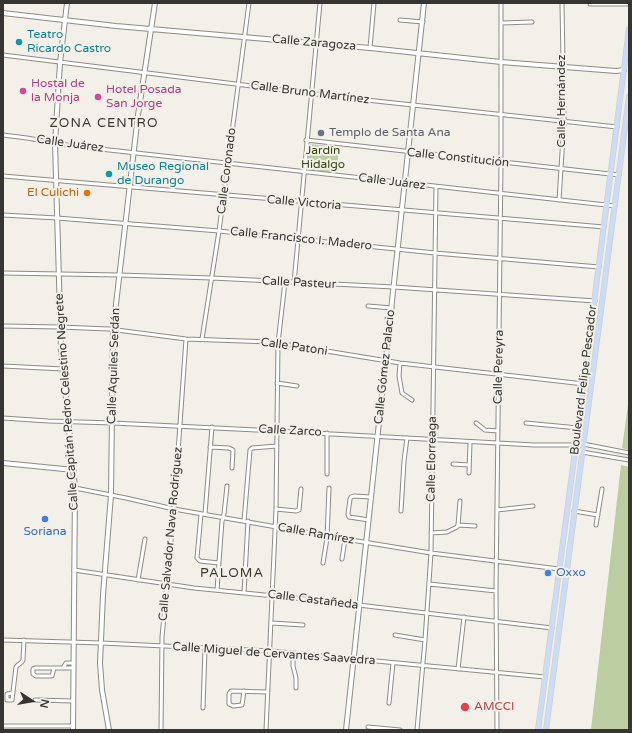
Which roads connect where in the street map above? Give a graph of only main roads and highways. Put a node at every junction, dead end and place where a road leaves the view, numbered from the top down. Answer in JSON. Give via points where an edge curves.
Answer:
{"nodes":[{"id":1,"x":629,"y":29,"type":"edge"},
{"id":2,"x":629,"y":67,"type":"edge"},
{"id":3,"x":624,"y":70,"type":"junction"},
{"id":4,"x":629,"y":96,"type":"edge"},
{"id":5,"x":617,"y":126,"type":"junction"},
{"id":6,"x":624,"y":138,"type":"junction"},
{"id":7,"x":599,"y":267,"type":"junction"},
{"id":8,"x":604,"y":286,"type":"junction"},
{"id":9,"x":584,"y":384,"type":"junction"},
{"id":10,"x":590,"y":391,"type":"junction"},
{"id":11,"x":588,"y":405,"type":"junction"},
{"id":12,"x":581,"y":410,"type":"junction"},
{"id":13,"x":576,"y":444,"type":"junction"},
{"id":14,"x":583,"y":444,"type":"junction"},
{"id":15,"x":560,"y":569,"type":"junction"},
{"id":16,"x":566,"y":574,"type":"junction"},
{"id":17,"x":538,"y":730,"type":"edge"},
{"id":18,"x":546,"y":730,"type":"edge"}],
"edges":[{"from":1,"to":3,"type":"main road","name":"Boulevard Felipe Pescador"},
{"from":2,"to":3,"type":"main road"},
{"from":3,"to":5,"type":"main road","name":"Boulevard Felipe Pescador"},
{"from":4,"to":6,"type":"main road","name":"Boulevard Felipe Pescador"},
{"from":5,"to":6,"type":"main road"},
{"from":5,"to":7,"type":"main road","name":"Boulevard Felipe Pescador"},
{"from":6,"to":8,"type":"main road","name":"Boulevard Felipe Pescador"},
{"from":7,"to":8,"type":"main road","via":[[603,272]]},
{"from":7,"to":9,"type":"main road","name":"Boulevard Felipe Pescador"},
{"from":8,"to":10,"type":"main road","name":"Boulevard Felipe Pescador"},
{"from":9,"to":10,"type":"main road"},
{"from":9,"to":12,"type":"main road","name":"Boulevard Felipe Pescador"},
{"from":10,"to":11,"type":"main road","name":"Boulevard Felipe Pescador"},
{"from":11,"to":12,"type":"main road","via":[[586,410]]},
{"from":11,"to":14,"type":"main road","name":"Boulevard Felipe Pescador"},
{"from":12,"to":13,"type":"main road","name":"Boulevard Felipe Pescador"},
{"from":13,"to":14,"type":"main road"},
{"from":13,"to":15,"type":"main road","name":"Boulevard Felipe Pescador"},
{"from":14,"to":16,"type":"main road","name":"Boulevard Felipe Pescador"},
{"from":15,"to":16,"type":"main road"},
{"from":15,"to":17,"type":"main road","name":"Boulevard Felipe Pescador"},
{"from":16,"to":18,"type":"main road","name":"Boulevard Felipe Pescador"}]}
